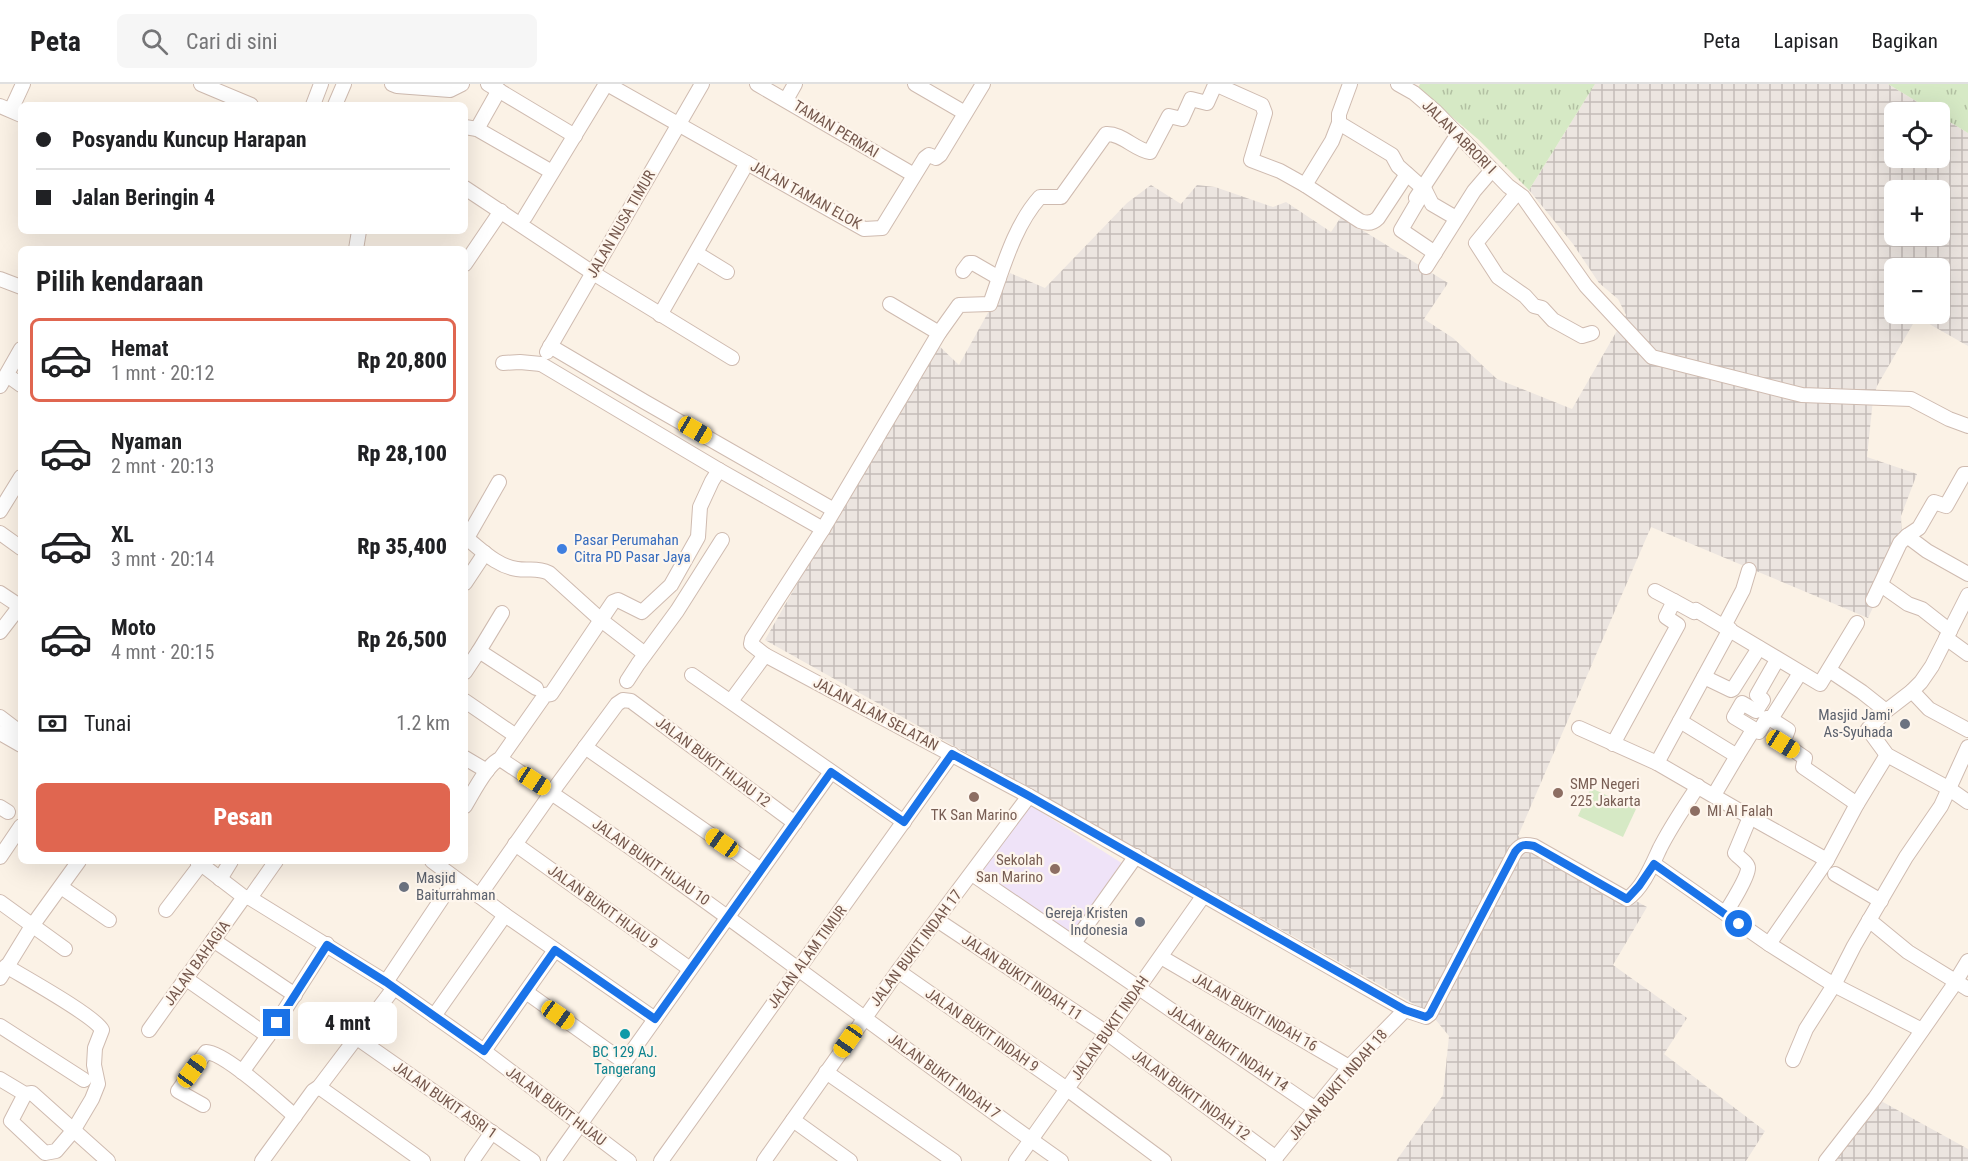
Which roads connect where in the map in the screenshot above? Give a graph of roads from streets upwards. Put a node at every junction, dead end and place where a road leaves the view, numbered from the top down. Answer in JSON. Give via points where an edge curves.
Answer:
{"nodes":[{"id":1,"x":23,"y":84,"type":"edge"},
{"id":2,"x":201,"y":84,"type":"edge"},
{"id":3,"x":321,"y":84,"type":"edge"},
{"id":4,"x":344,"y":84,"type":"edge"},
{"id":5,"x":392,"y":84,"type":"edge"},
{"id":6,"x":462,"y":84,"type":"edge"},
{"id":7,"x":606,"y":84,"type":"edge"},
{"id":8,"x":702,"y":84,"type":"edge"},
{"id":9,"x":757,"y":84,"type":"edge"},
{"id":10,"x":795,"y":84,"type":"edge"},
{"id":11,"x":915,"y":84,"type":"edge"},
{"id":12,"x":982,"y":84,"type":"edge"},
{"id":13,"x":1350,"y":84,"type":"edge"},
{"id":14,"x":1398,"y":84,"type":"edge"},
{"id":15,"x":1215,"y":85,"type":"edge"},
{"id":16,"x":494,"y":87,"type":"edge"},
{"id":17,"x":786,"y":100,"type":"junction"},
{"id":18,"x":244,"y":102,"type":"edge"},
{"id":19,"x":315,"y":102,"type":"edge"},
{"id":20,"x":336,"y":102,"type":"edge"},
{"id":21,"x":11,"y":110,"type":"edge"},
{"id":22,"x":965,"y":113,"type":"junction"},
{"id":23,"x":1339,"y":123,"type":"junction"},
{"id":24,"x":679,"y":124,"type":"junction"},
{"id":25,"x":471,"y":128,"type":"edge"},
{"id":26,"x":1458,"y":134,"type":"junction"},
{"id":27,"x":575,"y":136,"type":"junction"},
{"id":28,"x":747,"y":163,"type":"junction"},
{"id":29,"x":1492,"y":170,"type":"junction"},
{"id":30,"x":552,"y":172,"type":"junction"},
{"id":31,"x":1407,"y":174,"type":"junction"},
{"id":32,"x":914,"y":175,"type":"junction"},
{"id":33,"x":1305,"y":185,"type":"junction"},
{"id":34,"x":1422,"y":187,"type":"junction"},
{"id":35,"x":468,"y":191,"type":"edge"},
{"id":36,"x":1517,"y":193,"type":"junction"},
{"id":37,"x":501,"y":211,"type":"junction"},
{"id":38,"x":525,"y":217,"type":"dead end"},
{"id":39,"x":1456,"y":218,"type":"junction"},
{"id":40,"x":696,"y":253,"type":"junction"},
{"id":41,"x":1435,"y":254,"type":"junction"},
{"id":42,"x":468,"y":260,"type":"edge"},
{"id":43,"x":1426,"y":267,"type":"dead end"},
{"id":44,"x":963,"y":271,"type":"dead end"},
{"id":45,"x":727,"y":272,"type":"dead end"},
{"id":46,"x":593,"y":273,"type":"junction"},
{"id":47,"x":999,"y":278,"type":"junction"},
{"id":48,"x":890,"y":304,"type":"dead end"},
{"id":49,"x":660,"y":315,"type":"junction"},
{"id":50,"x":939,"y":333,"type":"junction"},
{"id":51,"x":1592,"y":333,"type":"dead end"},
{"id":52,"x":550,"y":346,"type":"junction"},
{"id":53,"x":18,"y":355,"type":"edge"},
{"id":54,"x":732,"y":358,"type":"dead end"},
{"id":55,"x":503,"y":363,"type":"dead end"},
{"id":56,"x":541,"y":364,"type":"junction"},
{"id":57,"x":4,"y":381,"type":"edge"},
{"id":58,"x":645,"y":402,"type":"junction"},
{"id":59,"x":634,"y":420,"type":"junction"},
{"id":60,"x":1968,"y":426,"type":"edge"},
{"id":61,"x":719,"y":470,"type":"junction"},
{"id":62,"x":1968,"y":474,"type":"edge"},
{"id":63,"x":499,"y":482,"type":"dead end"},
{"id":64,"x":18,"y":486,"type":"edge"},
{"id":65,"x":834,"y":510,"type":"junction"},
{"id":66,"x":0,"y":512,"type":"edge"},
{"id":67,"x":823,"y":529,"type":"junction"},
{"id":68,"x":0,"y":533,"type":"edge"},
{"id":69,"x":468,"y":535,"type":"edge"},
{"id":70,"x":1908,"y":536,"type":"junction"},
{"id":71,"x":468,"y":540,"type":"edge"},
{"id":72,"x":722,"y":540,"type":"dead end"},
{"id":73,"x":18,"y":546,"type":"edge"},
{"id":74,"x":485,"y":554,"type":"junction"},
{"id":75,"x":1749,"y":570,"type":"dead end"},
{"id":76,"x":1965,"y":572,"type":"edge"},
{"id":77,"x":468,"y":579,"type":"edge"},
{"id":78,"x":1881,"y":585,"type":"junction"},
{"id":79,"x":1655,"y":591,"type":"dead end"},
{"id":80,"x":0,"y":593,"type":"edge"},
{"id":81,"x":1968,"y":595,"type":"edge"},
{"id":82,"x":1873,"y":600,"type":"dead end"},
{"id":83,"x":1674,"y":601,"type":"junction"},
{"id":84,"x":18,"y":604,"type":"edge"},
{"id":85,"x":18,"y":610,"type":"edge"},
{"id":86,"x":502,"y":613,"type":"dead end"},
{"id":87,"x":601,"y":620,"type":"junction"},
{"id":88,"x":1857,"y":622,"type":"dead end"},
{"id":89,"x":1727,"y":628,"type":"junction"},
{"id":90,"x":0,"y":632,"type":"edge"},
{"id":91,"x":1948,"y":635,"type":"junction"},
{"id":92,"x":1759,"y":648,"type":"junction"},
{"id":93,"x":479,"y":651,"type":"junction"},
{"id":94,"x":645,"y":654,"type":"junction"},
{"id":95,"x":1968,"y":654,"type":"edge"},
{"id":96,"x":765,"y":655,"type":"junction"},
{"id":97,"x":1777,"y":660,"type":"junction"},
{"id":98,"x":468,"y":668,"type":"edge"},
{"id":99,"x":1829,"y":670,"type":"junction"},
{"id":100,"x":1800,"y":673,"type":"junction"},
{"id":101,"x":692,"y":675,"type":"dead end"},
{"id":102,"x":1704,"y":677,"type":"junction"},
{"id":103,"x":627,"y":681,"type":"dead end"},
{"id":104,"x":1912,"y":690,"type":"junction"},
{"id":105,"x":540,"y":691,"type":"junction"},
{"id":106,"x":731,"y":701,"type":"junction"},
{"id":107,"x":468,"y":703,"type":"edge"},
{"id":108,"x":1886,"y":711,"type":"junction"},
{"id":109,"x":0,"y":717,"type":"edge"},
{"id":110,"x":1771,"y":719,"type":"junction"},
{"id":111,"x":1680,"y":721,"type":"junction"},
{"id":112,"x":1579,"y":728,"type":"dead end"},
{"id":113,"x":1753,"y":730,"type":"junction"},
{"id":114,"x":1968,"y":730,"type":"edge"},
{"id":115,"x":18,"y":731,"type":"edge"},
{"id":116,"x":0,"y":733,"type":"edge"},
{"id":117,"x":516,"y":736,"type":"junction"},
{"id":118,"x":18,"y":743,"type":"edge"},
{"id":119,"x":1613,"y":744,"type":"junction"},
{"id":120,"x":585,"y":747,"type":"junction"},
{"id":121,"x":1968,"y":747,"type":"edge"},
{"id":122,"x":1884,"y":751,"type":"junction"},
{"id":123,"x":952,"y":754,"type":"junction"},
{"id":124,"x":1737,"y":756,"type":"junction"},
{"id":125,"x":500,"y":759,"type":"junction"},
{"id":126,"x":468,"y":760,"type":"edge"},
{"id":127,"x":1657,"y":763,"type":"junction"},
{"id":128,"x":487,"y":771,"type":"junction"},
{"id":129,"x":831,"y":772,"type":"junction"},
{"id":130,"x":1698,"y":786,"type":"junction"},
{"id":131,"x":1948,"y":788,"type":"junction"},
{"id":132,"x":552,"y":792,"type":"junction"},
{"id":133,"x":1714,"y":795,"type":"junction"},
{"id":134,"x":1029,"y":796,"type":"junction"},
{"id":135,"x":468,"y":801,"type":"edge"},
{"id":136,"x":1968,"y":802,"type":"edge"},
{"id":137,"x":1857,"y":804,"type":"junction"},
{"id":138,"x":1750,"y":817,"type":"junction"},
{"id":139,"x":904,"y":822,"type":"junction"},
{"id":140,"x":795,"y":823,"type":"junction"},
{"id":141,"x":18,"y":830,"type":"edge"},
{"id":142,"x":515,"y":844,"type":"junction"},
{"id":143,"x":1136,"y":856,"type":"junction"},
{"id":144,"x":0,"y":857,"type":"edge"},
{"id":145,"x":1827,"y":860,"type":"junction"},
{"id":146,"x":77,"y":864,"type":"edge"},
{"id":147,"x":198,"y":864,"type":"edge"},
{"id":148,"x":201,"y":864,"type":"edge"},
{"id":149,"x":229,"y":864,"type":"edge"},
{"id":150,"x":274,"y":864,"type":"edge"},
{"id":151,"x":436,"y":864,"type":"edge"},
{"id":152,"x":1654,"y":864,"type":"junction"},
{"id":153,"x":761,"y":870,"type":"junction"},
{"id":154,"x":972,"y":874,"type":"junction"},
{"id":155,"x":1835,"y":874,"type":"dead end"},
{"id":156,"x":220,"y":879,"type":"junction"},
{"id":157,"x":455,"y":879,"type":"junction"},
{"id":158,"x":61,"y":887,"type":"junction"},
{"id":159,"x":479,"y":896,"type":"junction"},
{"id":160,"x":1204,"y":896,"type":"junction"},
{"id":161,"x":247,"y":897,"type":"junction"},
{"id":162,"x":1881,"y":901,"type":"junction"},
{"id":163,"x":0,"y":902,"type":"edge"},
{"id":164,"x":166,"y":910,"type":"dead end"},
{"id":165,"x":1725,"y":914,"type":"junction"},
{"id":166,"x":505,"y":915,"type":"junction"},
{"id":167,"x":727,"y":917,"type":"junction"},
{"id":168,"x":109,"y":920,"type":"dead end"},
{"id":169,"x":937,"y":920,"type":"junction"},
{"id":170,"x":1869,"y":920,"type":"junction"},
{"id":171,"x":32,"y":926,"type":"junction"},
{"id":172,"x":213,"y":940,"type":"junction"},
{"id":173,"x":1074,"y":943,"type":"junction"},
{"id":174,"x":1769,"y":944,"type":"junction"},
{"id":175,"x":327,"y":945,"type":"junction"},
{"id":176,"x":65,"y":949,"type":"dead end"},
{"id":177,"x":555,"y":950,"type":"junction"},
{"id":178,"x":1161,"y":957,"type":"junction"},
{"id":179,"x":1968,"y":961,"type":"edge"},
{"id":180,"x":690,"y":969,"type":"junction"},
{"id":181,"x":798,"y":969,"type":"junction"},
{"id":182,"x":898,"y":971,"type":"junction"},
{"id":183,"x":3,"y":972,"type":"edge"},
{"id":184,"x":185,"y":978,"type":"junction"},
{"id":185,"x":1956,"y":981,"type":"junction"},
{"id":186,"x":390,"y":985,"type":"junction"},
{"id":187,"x":1834,"y":985,"type":"junction"},
{"id":188,"x":1139,"y":987,"type":"junction"},
{"id":189,"x":1968,"y":989,"type":"edge"},
{"id":190,"x":526,"y":992,"type":"junction"},
{"id":191,"x":295,"y":995,"type":"junction"},
{"id":192,"x":1405,"y":1010,"type":"junction"},
{"id":193,"x":434,"y":1016,"type":"junction"},
{"id":194,"x":865,"y":1018,"type":"junction"},
{"id":195,"x":655,"y":1019,"type":"junction"},
{"id":196,"x":0,"y":1026,"type":"edge"},
{"id":197,"x":149,"y":1030,"type":"dead end"},
{"id":198,"x":1922,"y":1030,"type":"junction"},
{"id":199,"x":1107,"y":1034,"type":"junction"},
{"id":200,"x":268,"y":1036,"type":"junction"},
{"id":201,"x":357,"y":1038,"type":"junction"},
{"id":202,"x":484,"y":1051,"type":"junction"},
{"id":203,"x":1793,"y":1060,"type":"dead end"},
{"id":204,"x":624,"y":1062,"type":"junction"},
{"id":205,"x":1349,"y":1067,"type":"junction"},
{"id":206,"x":243,"y":1072,"type":"junction"},
{"id":207,"x":826,"y":1072,"type":"junction"},
{"id":208,"x":0,"y":1079,"type":"edge"},
{"id":209,"x":84,"y":1080,"type":"dead end"},
{"id":210,"x":319,"y":1087,"type":"junction"},
{"id":211,"x":1067,"y":1089,"type":"junction"},
{"id":212,"x":26,"y":1094,"type":"junction"},
{"id":213,"x":203,"y":1105,"type":"dead end"},
{"id":214,"x":1316,"y":1109,"type":"junction"},
{"id":215,"x":295,"y":1116,"type":"junction"},
{"id":216,"x":793,"y":1120,"type":"junction"},
{"id":217,"x":580,"y":1124,"type":"junction"},
{"id":218,"x":73,"y":1131,"type":"junction"},
{"id":219,"x":492,"y":1132,"type":"junction"},
{"id":220,"x":1031,"y":1140,"type":"junction"},
{"id":221,"x":1275,"y":1159,"type":"edge"},
{"id":222,"x":108,"y":1161,"type":"edge"},
{"id":223,"x":262,"y":1161,"type":"edge"},
{"id":224,"x":423,"y":1161,"type":"edge"},
{"id":225,"x":472,"y":1161,"type":"edge"},
{"id":226,"x":534,"y":1161,"type":"edge"},
{"id":227,"x":554,"y":1161,"type":"edge"},
{"id":228,"x":629,"y":1161,"type":"edge"},
{"id":229,"x":661,"y":1161,"type":"edge"},
{"id":230,"x":764,"y":1161,"type":"edge"},
{"id":231,"x":850,"y":1161,"type":"edge"},
{"id":232,"x":954,"y":1161,"type":"edge"},
{"id":233,"x":1016,"y":1161,"type":"edge"},
{"id":234,"x":1061,"y":1161,"type":"edge"},
{"id":235,"x":1164,"y":1161,"type":"edge"},
{"id":236,"x":1826,"y":1161,"type":"edge"}],
"edges":[{"from":1,"to":21,"type":"street"},
{"from":2,"to":18,"type":"street"},
{"from":3,"to":19,"type":"street"},
{"from":4,"to":20,"type":"street"},
{"from":5,"to":6,"type":"street","via":[[450,90]]},
{"from":7,"to":24,"type":"street","name":"JALAN TAMAN ELOK"},
{"from":7,"to":27,"type":"street"},
{"from":8,"to":24,"type":"street","name":"JALAN NUSA TIMUR"},
{"from":9,"to":17,"type":"street","name":"TAMAN PERMAI"},
{"from":10,"to":17,"type":"street"},
{"from":11,"to":22,"type":"street"},
{"from":12,"to":22,"type":"street"},
{"from":13,"to":23,"type":"street"},
{"from":14,"to":26,"type":"street","name":"JALAN ABRORI I","via":[[1414,93]]},
{"from":15,"to":33,"type":"street","via":[[1265,109],[1251,160]]},
{"from":15,"to":47,"type":"street","via":[[1207,103],[1191,99],[1182,119],[1169,117],[1150,152],[1106,134],[1061,197],[1040,197],[1031,206]]},
{"from":16,"to":25,"type":"street"},
{"from":16,"to":27,"type":"street"},
{"from":17,"to":32,"type":"street","name":"TAMAN PERMAI"},
{"from":22,"to":32,"type":"street","via":[[940,155],[925,158]]},
{"from":23,"to":31,"type":"street","via":[[1392,155]]},
{"from":23,"to":33,"type":"street"},
{"from":24,"to":28,"type":"street","name":"JALAN TAMAN ELOK"},
{"from":24,"to":46,"type":"street","name":"JALAN NUSA TIMUR"},
{"from":25,"to":30,"type":"street"},
{"from":26,"to":29,"type":"street","name":"JALAN ABRORI I"},
{"from":26,"to":34,"type":"street"},
{"from":27,"to":30,"type":"street"},
{"from":28,"to":32,"type":"street","name":"JALAN TAMAN ELOK","via":[[864,229],[882,228]]},
{"from":28,"to":40,"type":"street"},
{"from":29,"to":36,"type":"street","name":"JALAN ABRORI I"},
{"from":29,"to":39,"type":"street"},
{"from":30,"to":38,"type":"street"},
{"from":31,"to":33,"type":"street","via":[[1382,212],[1368,223]]},
{"from":31,"to":34,"type":"street"},
{"from":34,"to":39,"type":"street","via":[[1432,204]]},
{"from":34,"to":41,"type":"street","via":[[1401,230]]},
{"from":35,"to":37,"type":"street"},
{"from":36,"to":51,"type":"street","via":[[1476,243],[1497,276],[1534,306],[1582,336]]},
{"from":36,"to":60,"type":"street","name":"JALAN ABRORI I","via":[[1586,286],[1652,357],[1802,395],[1911,399]]},
{"from":37,"to":42,"type":"street"},
{"from":37,"to":46,"type":"street"},
{"from":39,"to":41,"type":"street"},
{"from":40,"to":45,"type":"street"},
{"from":40,"to":49,"type":"street"},
{"from":41,"to":43,"type":"street"},
{"from":44,"to":47,"type":"street","via":[[973,262]]},
{"from":46,"to":49,"type":"street"},
{"from":46,"to":52,"type":"street","name":"JALAN NUSA TIMUR"},
{"from":47,"to":50,"type":"street","via":[[990,304],[959,305]]},
{"from":48,"to":50,"type":"street"},
{"from":49,"to":54,"type":"street"},
{"from":50,"to":65,"type":"street"},
{"from":52,"to":56,"type":"street","name":"JALAN NUSA TIMUR"},
{"from":52,"to":58,"type":"street"},
{"from":53,"to":57,"type":"street"},
{"from":55,"to":56,"type":"street"},
{"from":56,"to":59,"type":"street"},
{"from":58,"to":59,"type":"street"},
{"from":58,"to":65,"type":"street"},
{"from":59,"to":61,"type":"street"},
{"from":61,"to":67,"type":"street"},
{"from":61,"to":87,"type":"street","via":[[700,507],[698,537],[671,585],[642,612],[618,600]]},
{"from":62,"to":70,"type":"street","via":[[1964,474],[1946,506],[1934,502],[1919,528]]},
{"from":63,"to":69,"type":"street"},
{"from":64,"to":66,"type":"street"},
{"from":65,"to":67,"type":"street"},
{"from":67,"to":96,"type":"street","via":[[752,639],[751,644]]},
{"from":68,"to":73,"type":"street"},
{"from":70,"to":76,"type":"street"},
{"from":70,"to":78,"type":"street","via":[[1900,543]]},
{"from":71,"to":74,"type":"street"},
{"from":72,"to":94,"type":"street"},
{"from":74,"to":77,"type":"street"},
{"from":74,"to":87,"type":"street","via":[[500,564],[518,569],[539,568],[549,573]]},
{"from":75,"to":89,"type":"street"},
{"from":78,"to":82,"type":"street"},
{"from":78,"to":91,"type":"street","via":[[1922,609]]},
{"from":79,"to":83,"type":"street"},
{"from":80,"to":84,"type":"street"},
{"from":81,"to":91,"type":"street"},
{"from":83,"to":89,"type":"street"},
{"from":83,"to":119,"type":"street","via":[[1666,617],[1678,625]]},
{"from":85,"to":90,"type":"street"},
{"from":86,"to":93,"type":"street"},
{"from":87,"to":94,"type":"street"},
{"from":87,"to":105,"type":"street","via":[[551,694]]},
{"from":88,"to":99,"type":"street"},
{"from":89,"to":92,"type":"street"},
{"from":89,"to":102,"type":"street"},
{"from":91,"to":95,"type":"street"},
{"from":91,"to":104,"type":"street","via":[[1927,674]]},
{"from":92,"to":97,"type":"street"},
{"from":92,"to":102,"type":"street","via":[[1733,689]]},
{"from":93,"to":98,"type":"street"},
{"from":93,"to":105,"type":"street"},
{"from":94,"to":103,"type":"street"},
{"from":96,"to":106,"type":"street"},
{"from":96,"to":123,"type":"street","name":"JALAN ALAM SELATAN"},
{"from":97,"to":100,"type":"street"},
{"from":97,"to":113,"type":"street","via":[[1757,695],[1763,700],[1756,711],[1742,703],[1734,717]]},
{"from":99,"to":100,"type":"street","via":[[1820,684]]},
{"from":99,"to":108,"type":"street"},
{"from":100,"to":110,"type":"street"},
{"from":101,"to":106,"type":"street"},
{"from":102,"to":111,"type":"street"},
{"from":104,"to":108,"type":"street"},
{"from":104,"to":114,"type":"street","via":[[1929,709]]},
{"from":105,"to":117,"type":"street"},
{"from":106,"to":129,"type":"street"},
{"from":107,"to":117,"type":"street"},
{"from":108,"to":122,"type":"street","via":[[1869,729]]},
{"from":109,"to":115,"type":"street"},
{"from":110,"to":113,"type":"street","via":[[1767,718],[1759,732]]},
{"from":110,"to":137,"type":"street","via":[[1788,730],[1783,743],[1805,758],[1803,767]]},
{"from":111,"to":124,"type":"street"},
{"from":111,"to":127,"type":"street"},
{"from":112,"to":119,"type":"street"},
{"from":113,"to":124,"type":"street"},
{"from":116,"to":118,"type":"street"},
{"from":117,"to":125,"type":"street"},
{"from":119,"to":127,"type":"street"},
{"from":120,"to":132,"type":"street"},
{"from":120,"to":140,"type":"street","name":"JALAN BUKIT HIJAU 12","via":[[617,704],[631,701]]},
{"from":120,"to":153,"type":"street"},
{"from":121,"to":131,"type":"street"},
{"from":122,"to":131,"type":"street"},
{"from":122,"to":137,"type":"street"},
{"from":123,"to":134,"type":"street","name":"JALAN ALAM SELATAN"},
{"from":123,"to":139,"type":"street","name":"JALAN ALAM TIMUR"},
{"from":124,"to":133,"type":"street"},
{"from":125,"to":128,"type":"street"},
{"from":125,"to":132,"type":"street","name":"JALAN BUKIT HIJAU 10"},
{"from":126,"to":128,"type":"street"},
{"from":127,"to":130,"type":"street"},
{"from":128,"to":135,"type":"street"},
{"from":129,"to":139,"type":"street"},
{"from":129,"to":140,"type":"street"},
{"from":130,"to":133,"type":"street"},
{"from":130,"to":152,"type":"street"},
{"from":131,"to":136,"type":"street"},
{"from":131,"to":162,"type":"street","via":[[1941,806]]},
{"from":132,"to":142,"type":"street"},
{"from":132,"to":167,"type":"street","name":"JALAN BUKIT HIJAU 10"},
{"from":133,"to":138,"type":"street"},
{"from":134,"to":143,"type":"street","name":"JALAN ALAM SELATAN"},
{"from":134,"to":154,"type":"street","name":"JALAN BUKIT INDAH 17"},
{"from":137,"to":145,"type":"street"},
{"from":138,"to":145,"type":"street"},
{"from":138,"to":165,"type":"street","via":[[1735,853],[1748,871]]},
{"from":139,"to":181,"type":"street","name":"JALAN ALAM TIMUR"},
{"from":140,"to":153,"type":"street"},
{"from":141,"to":144,"type":"street"},
{"from":142,"to":159,"type":"street"},
{"from":142,"to":180,"type":"street","name":"JALAN BUKIT HIJAU 9"},
{"from":143,"to":160,"type":"street","name":"JALAN ALAM SELATAN"},
{"from":143,"to":173,"type":"street"},
{"from":145,"to":174,"type":"street"},
{"from":146,"to":158,"type":"street"},
{"from":147,"to":164,"type":"street"},
{"from":148,"to":156,"type":"street","name":"JALAN BUKIT HIJAU"},
{"from":149,"to":156,"type":"street"},
{"from":150,"to":161,"type":"street","name":"JALAN BAHAGIA"},
{"from":151,"to":157,"type":"street"},
{"from":152,"to":165,"type":"street"},
{"from":152,"to":192,"type":"street","via":[[1627,899],[1534,846],[1519,846],[1430,1014],[1419,1016]]},
{"from":153,"to":167,"type":"street"},
{"from":154,"to":169,"type":"street","name":"JALAN BUKIT INDAH 17"},
{"from":154,"to":173,"type":"street","name":"JALAN BUKIT INDAH 14"},
{"from":155,"to":162,"type":"street"},
{"from":156,"to":161,"type":"street","name":"JALAN BUKIT HIJAU"},
{"from":157,"to":159,"type":"street"},
{"from":157,"to":186,"type":"street"},
{"from":158,"to":168,"type":"street"},
{"from":158,"to":171,"type":"street"},
{"from":159,"to":166,"type":"street"},
{"from":160,"to":178,"type":"street","name":"JALAN BUKIT INDAH"},
{"from":160,"to":192,"type":"street","name":"JALAN ALAM SELATAN"},
{"from":161,"to":172,"type":"street","name":"JALAN BAHAGIA"},
{"from":161,"to":175,"type":"street","name":"JALAN BUKIT HIJAU"},
{"from":162,"to":170,"type":"street"},
{"from":163,"to":171,"type":"street"},
{"from":165,"to":174,"type":"street"},
{"from":166,"to":177,"type":"street"},
{"from":166,"to":193,"type":"street"},
{"from":167,"to":180,"type":"street"},
{"from":167,"to":181,"type":"street","name":"JALAN BUKIT HIJAU 10"},
{"from":169,"to":182,"type":"street","name":"JALAN BUKIT INDAH 17"},
{"from":169,"to":199,"type":"street","name":"JALAN BUKIT INDAH 11"},
{"from":170,"to":185,"type":"street","via":[[1908,952]]},
{"from":170,"to":187,"type":"street"},
{"from":171,"to":176,"type":"street"},
{"from":171,"to":183,"type":"street"},
{"from":172,"to":184,"type":"street","name":"JALAN BAHAGIA"},
{"from":172,"to":191,"type":"street"},
{"from":173,"to":188,"type":"street","name":"JALAN BUKIT INDAH 14"},
{"from":174,"to":187,"type":"street"},
{"from":175,"to":186,"type":"street","name":"JALAN BUKIT HIJAU"},
{"from":175,"to":191,"type":"street"},
{"from":177,"to":190,"type":"street"},
{"from":177,"to":195,"type":"street"},
{"from":178,"to":188,"type":"street","name":"JALAN BUKIT INDAH"},
{"from":178,"to":205,"type":"street","name":"JALAN BUKIT INDAH 16"},
{"from":179,"to":185,"type":"street"},
{"from":180,"to":195,"type":"street"},
{"from":181,"to":194,"type":"street","name":"JALAN BUKIT INDAH 7"},
{"from":181,"to":229,"type":"street","name":"JALAN ALAM TIMUR"},
{"from":182,"to":194,"type":"street","name":"JALAN BUKIT INDAH 17"},
{"from":182,"to":211,"type":"street","name":"JALAN BUKIT INDAH 9"},
{"from":183,"to":218,"type":"street","via":[[72,1007],[102,1030],[95,1048],[98,1084]]},
{"from":184,"to":197,"type":"street","name":"JALAN BAHAGIA"},
{"from":184,"to":200,"type":"street"},
{"from":185,"to":189,"type":"street"},
{"from":185,"to":198,"type":"street"},
{"from":186,"to":193,"type":"street","name":"JALAN BUKIT HIJAU"},
{"from":186,"to":201,"type":"street"},
{"from":187,"to":198,"type":"street"},
{"from":187,"to":203,"type":"street","via":[[1806,1029]]},
{"from":188,"to":199,"type":"street","name":"JALAN BUKIT INDAH"},
{"from":188,"to":214,"type":"street","name":"JALAN BUKIT INDAH 14"},
{"from":190,"to":202,"type":"street"},
{"from":190,"to":204,"type":"street"},
{"from":191,"to":200,"type":"street"},
{"from":192,"to":205,"type":"street","name":"JALAN BUKIT INDAH 18"},
{"from":193,"to":202,"type":"street","name":"JALAN BUKIT HIJAU"},
{"from":194,"to":207,"type":"street","name":"JALAN BUKIT INDAH 17"},
{"from":194,"to":220,"type":"street","name":"JALAN BUKIT INDAH 7"},
{"from":195,"to":204,"type":"street"},
{"from":196,"to":209,"type":"street"},
{"from":198,"to":236,"type":"street"},
{"from":199,"to":211,"type":"street","name":"JALAN BUKIT INDAH"},
{"from":199,"to":221,"type":"street","name":"JALAN BUKIT INDAH 12"},
{"from":200,"to":206,"type":"street"},
{"from":201,"to":210,"type":"street"},
{"from":201,"to":219,"type":"street","name":"JALAN BUKIT ASRI 1"},
{"from":202,"to":217,"type":"street","name":"JALAN BUKIT HIJAU"},
{"from":204,"to":217,"type":"street"},
{"from":205,"to":214,"type":"street","name":"JALAN BUKIT INDAH 18"},
{"from":206,"to":213,"type":"street","via":[[214,1052],[206,1052],[178,1091]]},
{"from":206,"to":215,"type":"street"},
{"from":207,"to":216,"type":"street","name":"JALAN BUKIT INDAH 17"},
{"from":207,"to":232,"type":"street"},
{"from":208,"to":212,"type":"street"},
{"from":210,"to":215,"type":"street"},
{"from":210,"to":224,"type":"street"},
{"from":211,"to":220,"type":"street","name":"JALAN BUKIT INDAH"},
{"from":211,"to":235,"type":"street","name":"JALAN BUKIT INDAH 9"},
{"from":212,"to":218,"type":"street","via":[[32,1093]]},
{"from":212,"to":218,"type":"street","via":[[10,1121],[45,1153],[56,1151]]},
{"from":214,"to":221,"type":"street","name":"JALAN BUKIT INDAH 18"},
{"from":215,"to":223,"type":"street"},
{"from":216,"to":230,"type":"street","name":"JALAN BUKIT INDAH 17"},
{"from":216,"to":231,"type":"street"},
{"from":217,"to":227,"type":"street"},
{"from":217,"to":228,"type":"street","name":"JALAN BUKIT HIJAU"},
{"from":218,"to":222,"type":"street"},
{"from":219,"to":225,"type":"street"},
{"from":219,"to":226,"type":"street","name":"JALAN BUKIT ASRI 1"},
{"from":220,"to":233,"type":"street","name":"JALAN BUKIT INDAH"},
{"from":220,"to":234,"type":"street","name":"JALAN BUKIT INDAH 7"}]}
